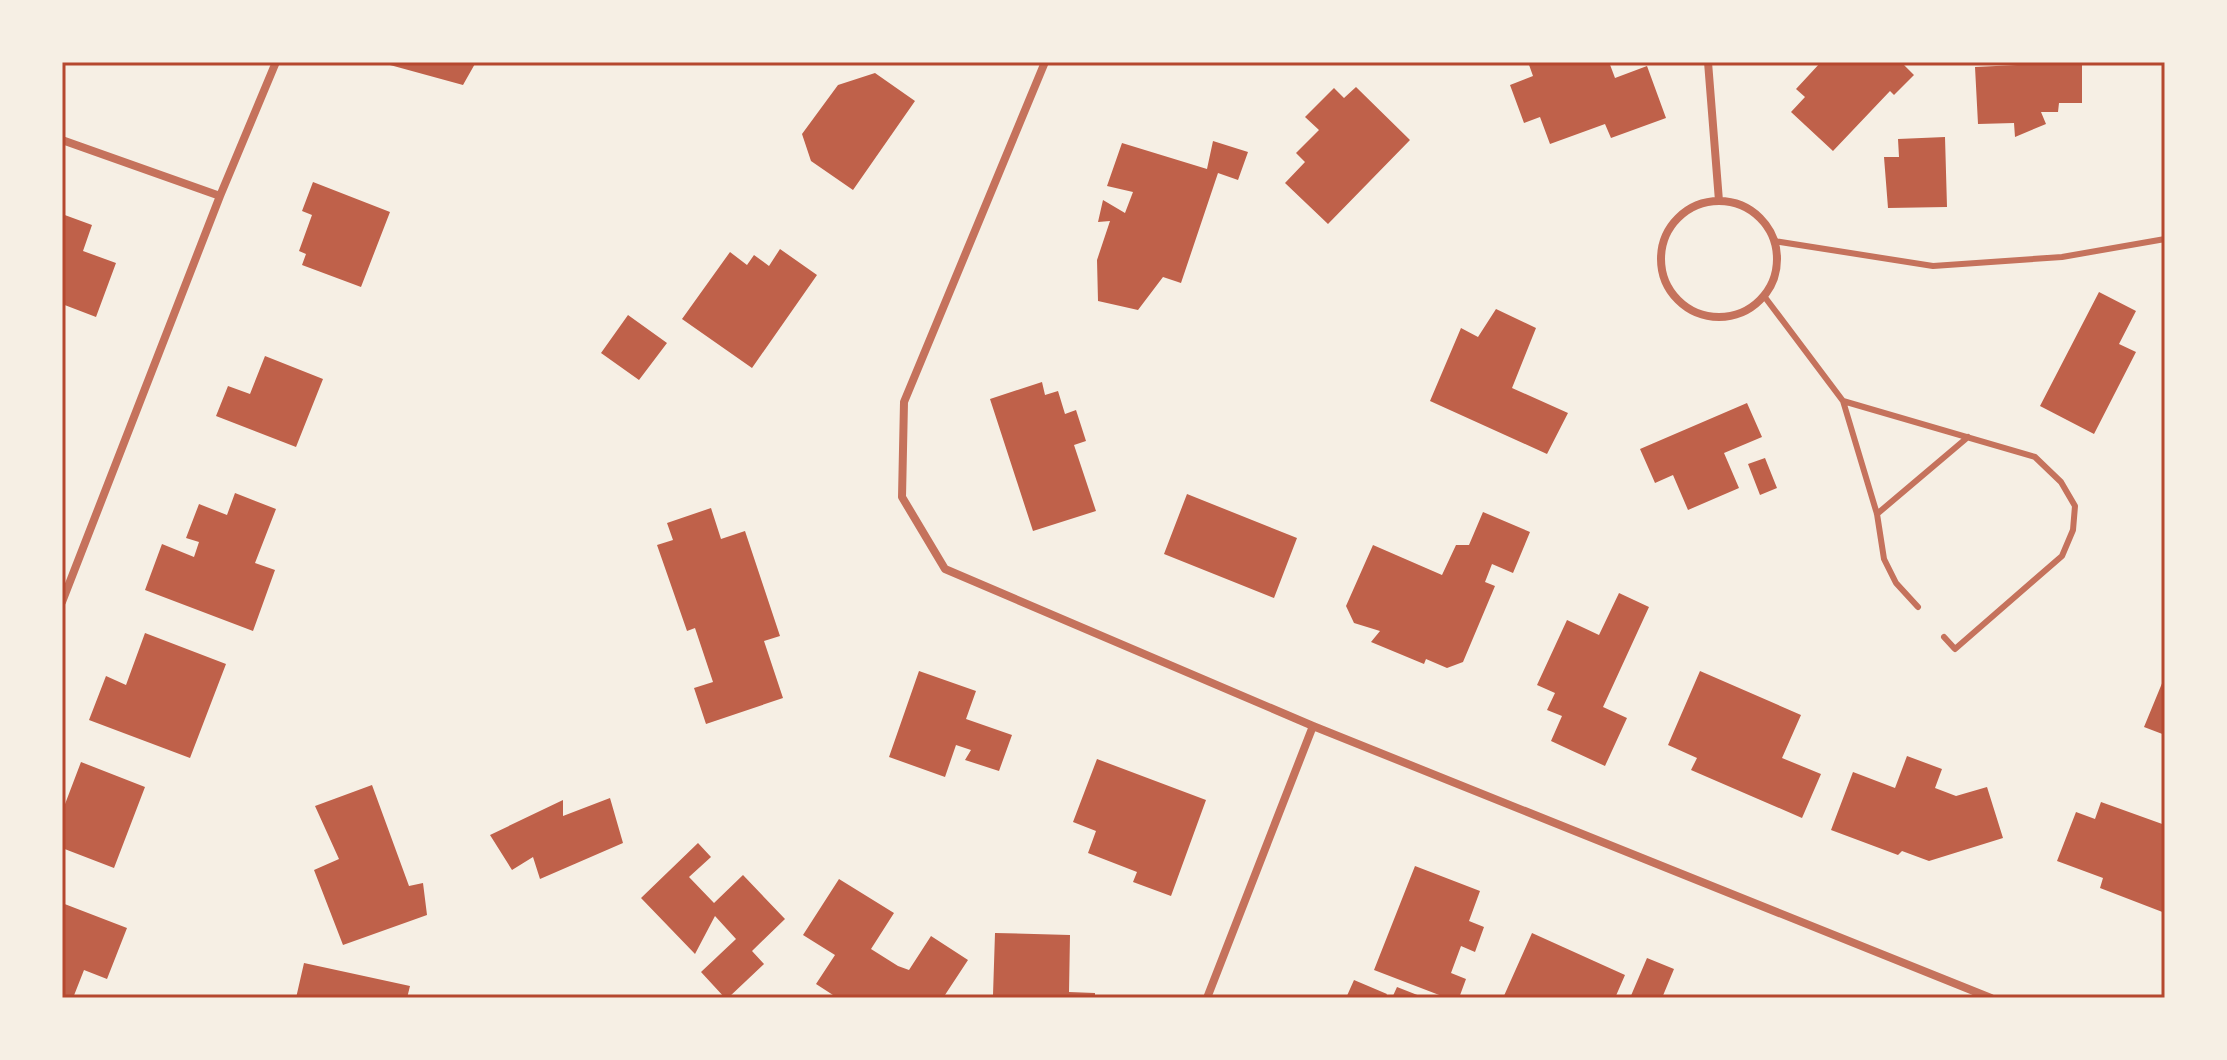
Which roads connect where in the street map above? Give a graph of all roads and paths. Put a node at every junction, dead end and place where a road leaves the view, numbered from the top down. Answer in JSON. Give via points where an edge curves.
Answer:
{"nodes":[{"id":1,"x":276,"y":62,"type":"edge"},
{"id":2,"x":1045,"y":62,"type":"edge"},
{"id":3,"x":1708,"y":62,"type":"edge"},
{"id":4,"x":62,"y":140,"type":"edge"},
{"id":5,"x":220,"y":196,"type":"junction"},
{"id":6,"x":1719,"y":201,"type":"junction"},
{"id":7,"x":2165,"y":239,"type":"edge"},
{"id":8,"x":1774,"y":241,"type":"junction"},
{"id":9,"x":1764,"y":296,"type":"junction"},
{"id":10,"x":1843,"y":401,"type":"junction"},
{"id":11,"x":1968,"y":437,"type":"junction"},
{"id":12,"x":1877,"y":514,"type":"junction"},
{"id":13,"x":65,"y":586,"type":"edge"},
{"id":14,"x":62,"y":602,"type":"edge"},
{"id":15,"x":1918,"y":607,"type":"dead end"},
{"id":16,"x":1944,"y":637,"type":"dead end"},
{"id":17,"x":1313,"y":726,"type":"junction"},
{"id":18,"x":1207,"y":998,"type":"edge"},
{"id":19,"x":1991,"y":998,"type":"edge"}],
"edges":[{"from":1,"to":5,"type":"street"},
{"from":2,"to":17,"type":"street","via":[[904,402],[902,497],[945,569]]},
{"from":3,"to":6,"type":"street"},
{"from":4,"to":5,"type":"street"},
{"from":5,"to":13,"type":"street"},
{"from":6,"to":8,"type":"street","via":[[1753,212]]},
{"from":6,"to":9,"type":"street","via":[[1700,204],[1669,228],[1662,246],[1666,284],[1677,300],[1711,317],[1749,309]]},
{"from":7,"to":8,"type":"lane","via":[[2062,257],[1933,266]]},
{"from":8,"to":9,"type":"street","via":[[1776,270]]},
{"from":9,"to":10,"type":"lane"},
{"from":10,"to":11,"type":"lane"},
{"from":10,"to":12,"type":"lane"},
{"from":11,"to":12,"type":"lane"},
{"from":11,"to":16,"type":"lane","via":[[2035,457],[2061,482],[2075,506],[2073,530],[2062,556],[1955,649]]},
{"from":12,"to":15,"type":"lane","via":[[1884,559],[1896,583]]},
{"from":13,"to":14,"type":"street"},
{"from":17,"to":18,"type":"street"},
{"from":17,"to":19,"type":"street"}]}
